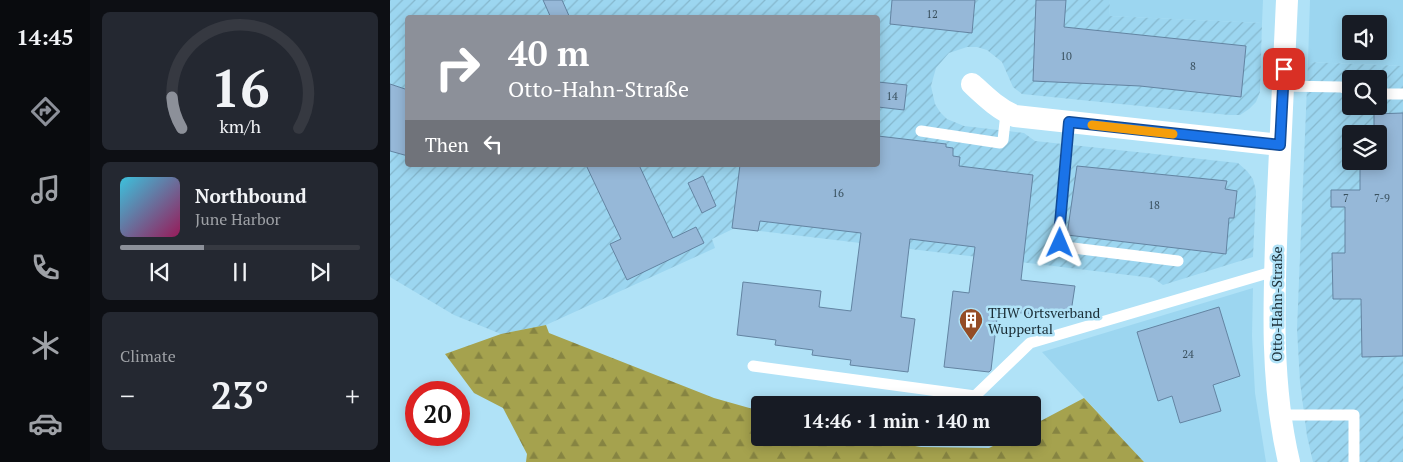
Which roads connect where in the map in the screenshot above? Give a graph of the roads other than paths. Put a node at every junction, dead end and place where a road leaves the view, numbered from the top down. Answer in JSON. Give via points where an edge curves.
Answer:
{"nodes":[{"id":1,"x":1287,"y":0,"type":"edge"},
{"id":2,"x":972,"y":84,"type":"dead end"},
{"id":3,"x":1283,"y":86,"type":"junction"},
{"id":4,"x":1342,"y":87,"type":"edge"},
{"id":5,"x":1387,"y":94,"type":"edge"},
{"id":6,"x":1403,"y":94,"type":"edge"},
{"id":7,"x":1006,"y":113,"type":"junction"},
{"id":8,"x":1069,"y":122,"type":"junction"},
{"id":9,"x":921,"y":131,"type":"dead end"},
{"id":10,"x":1280,"y":145,"type":"junction"},
{"id":11,"x":1178,"y":261,"type":"dead end"},
{"id":12,"x":1275,"y":271,"type":"junction"},
{"id":13,"x":753,"y":366,"type":"dead end"},
{"id":14,"x":1281,"y":415,"type":"junction"},
{"id":15,"x":1289,"y":462,"type":"edge"},
{"id":16,"x":1354,"y":462,"type":"edge"}],
"edges":[{"from":1,"to":3,"type":"street","name":"Otto-Hahn-Straße"},
{"from":2,"to":7,"type":"street"},
{"from":3,"to":4,"type":"lane"},
{"from":3,"to":10,"type":"street","name":"Otto-Hahn-Straße"},
{"from":5,"to":6,"type":"lane"},
{"from":7,"to":8,"type":"street"},
{"from":7,"to":9,"type":"lane","via":[[1000,143]]},
{"from":8,"to":10,"type":"street"},
{"from":8,"to":11,"type":"lane","via":[[1060,243],[1065,247]]},
{"from":10,"to":12,"type":"street","name":"Otto-Hahn-Straße"},
{"from":12,"to":13,"type":"lane","via":[[1030,343],[975,396]]},
{"from":12,"to":14,"type":"street","name":"Otto-Hahn-Straße","via":[[1276,376]]},
{"from":14,"to":15,"type":"street","name":"Otto-Hahn-Straße"},
{"from":14,"to":16,"type":"lane","via":[[1354,415]]}]}
